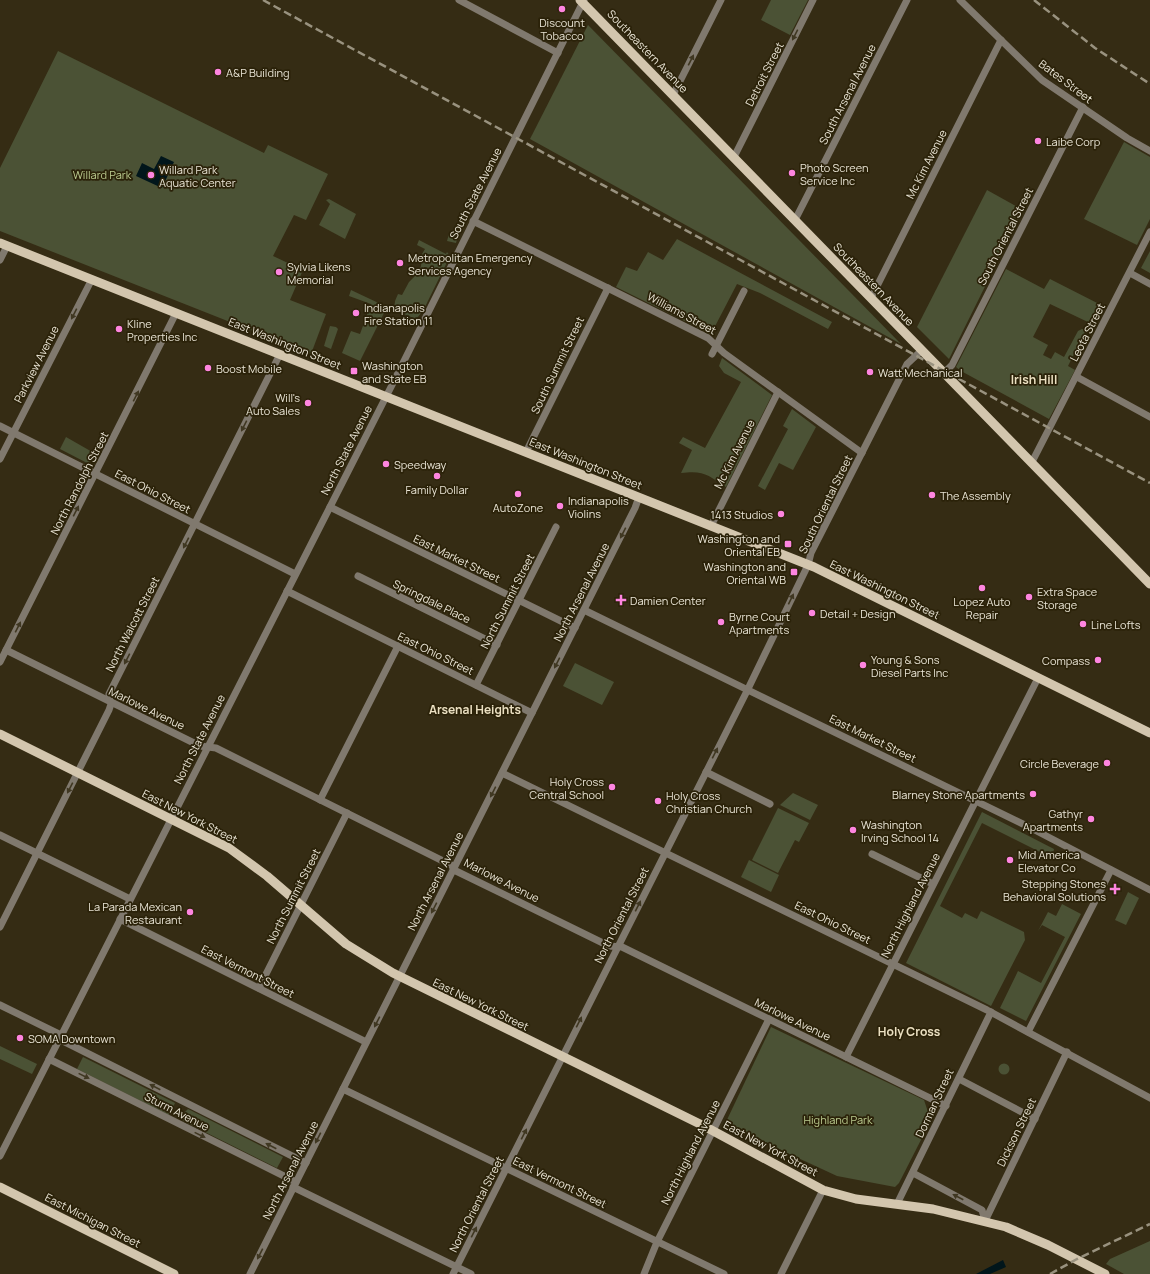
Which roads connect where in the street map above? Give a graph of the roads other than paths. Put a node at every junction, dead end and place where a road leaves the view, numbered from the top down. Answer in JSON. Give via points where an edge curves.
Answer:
{"nodes":[{"id":1,"x":459,"y":0,"type":"edge"},
{"id":2,"x":721,"y":0,"type":"edge"},
{"id":3,"x":813,"y":0,"type":"edge"},
{"id":4,"x":907,"y":0,"type":"edge"},
{"id":5,"x":960,"y":0,"type":"edge"},
{"id":6,"x":582,"y":1,"type":"edge"},
{"id":7,"x":1001,"y":40,"type":"junction"},
{"id":8,"x":558,"y":53,"type":"junction"},
{"id":9,"x":673,"y":95,"type":"junction"},
{"id":10,"x":1083,"y":107,"type":"junction"},
{"id":11,"x":1150,"y":151,"type":"edge"},
{"id":12,"x":734,"y":157,"type":"junction"},
{"id":13,"x":795,"y":220,"type":"junction"},
{"id":14,"x":473,"y":221,"type":"junction"},
{"id":15,"x":1150,"y":232,"type":"edge"},
{"id":16,"x":4,"y":244,"type":"edge"},
{"id":17,"x":0,"y":260,"type":"edge"},
{"id":18,"x":1130,"y":273,"type":"junction"},
{"id":19,"x":92,"y":279,"type":"junction"},
{"id":20,"x":1150,"y":284,"type":"edge"},
{"id":21,"x":608,"y":288,"type":"junction"},
{"id":22,"x":744,"y":291,"type":"dead end"},
{"id":23,"x":871,"y":298,"type":"junction"},
{"id":24,"x":176,"y":313,"type":"junction"},
{"id":25,"x":716,"y":345,"type":"junction"},
{"id":26,"x":922,"y":350,"type":"junction"},
{"id":27,"x":280,"y":354,"type":"junction"},
{"id":28,"x":712,"y":354,"type":"dead end"},
{"id":29,"x":944,"y":373,"type":"junction"},
{"id":30,"x":1077,"y":377,"type":"junction"},
{"id":31,"x":778,"y":392,"type":"junction"},
{"id":32,"x":386,"y":396,"type":"junction"},
{"id":33,"x":1150,"y":417,"type":"edge"},
{"id":34,"x":0,"y":426,"type":"edge"},
{"id":35,"x":13,"y":433,"type":"junction"},
{"id":36,"x":526,"y":452,"type":"junction"},
{"id":37,"x":862,"y":453,"type":"junction"},
{"id":38,"x":0,"y":459,"type":"edge"},
{"id":39,"x":1032,"y":462,"type":"junction"},
{"id":40,"x":96,"y":474,"type":"junction"},
{"id":41,"x":639,"y":497,"type":"junction"},
{"id":42,"x":330,"y":507,"type":"junction"},
{"id":43,"x":195,"y":524,"type":"junction"},
{"id":44,"x":711,"y":526,"type":"junction"},
{"id":45,"x":556,"y":527,"type":"dead end"},
{"id":46,"x":808,"y":565,"type":"junction"},
{"id":47,"x":295,"y":574,"type":"junction"},
{"id":48,"x":358,"y":576,"type":"dead end"},
{"id":49,"x":1150,"y":584,"type":"edge"},
{"id":50,"x":287,"y":591,"type":"junction"},
{"id":51,"x":518,"y":601,"type":"junction"},
{"id":52,"x":584,"y":610,"type":"junction"},
{"id":53,"x":575,"y":628,"type":"junction"},
{"id":54,"x":497,"y":645,"type":"junction"},
{"id":55,"x":398,"y":646,"type":"junction"},
{"id":56,"x":6,"y":650,"type":"junction"},
{"id":57,"x":0,"y":662,"type":"edge"},
{"id":58,"x":1038,"y":678,"type":"junction"},
{"id":59,"x":476,"y":685,"type":"junction"},
{"id":60,"x":747,"y":689,"type":"junction"},
{"id":61,"x":111,"y":702,"type":"junction"},
{"id":62,"x":532,"y":713,"type":"junction"},
{"id":63,"x":1150,"y":733,"type":"edge"},
{"id":64,"x":0,"y":734,"type":"edge"},
{"id":65,"x":208,"y":747,"type":"junction"},
{"id":66,"x":706,"y":772,"type":"junction"},
{"id":67,"x":78,"y":773,"type":"junction"},
{"id":68,"x":502,"y":773,"type":"junction"},
{"id":69,"x":320,"y":800,"type":"junction"},
{"id":70,"x":975,"y":801,"type":"junction"},
{"id":71,"x":770,"y":804,"type":"dead end"},
{"id":72,"x":347,"y":813,"type":"junction"},
{"id":73,"x":171,"y":819,"type":"junction"},
{"id":74,"x":0,"y":835,"type":"edge"},
{"id":75,"x":665,"y":852,"type":"junction"},
{"id":76,"x":37,"y":853,"type":"junction"},
{"id":77,"x":872,"y":854,"type":"dead end"},
{"id":78,"x":454,"y":868,"type":"junction"},
{"id":79,"x":1111,"y":870,"type":"junction"},
{"id":80,"x":933,"y":884,"type":"junction"},
{"id":81,"x":1150,"y":890,"type":"edge"},
{"id":82,"x":130,"y":899,"type":"junction"},
{"id":83,"x":301,"y":905,"type":"junction"},
{"id":84,"x":120,"y":919,"type":"junction"},
{"id":85,"x":0,"y":926,"type":"edge"},
{"id":86,"x":618,"y":946,"type":"junction"},
{"id":87,"x":893,"y":964,"type":"junction"},
{"id":88,"x":399,"y":977,"type":"junction"},
{"id":89,"x":259,"y":988,"type":"junction"},
{"id":90,"x":0,"y":1005,"type":"edge"},
{"id":91,"x":991,"y":1012,"type":"junction"},
{"id":92,"x":770,"y":1019,"type":"junction"},
{"id":93,"x":1028,"y":1032,"type":"junction"},
{"id":94,"x":60,"y":1037,"type":"junction"},
{"id":95,"x":366,"y":1042,"type":"junction"},
{"id":96,"x":1067,"y":1052,"type":"junction"},
{"id":97,"x":562,"y":1057,"type":"junction"},
{"id":98,"x":846,"y":1057,"type":"junction"},
{"id":99,"x":49,"y":1059,"type":"junction"},
{"id":100,"x":959,"y":1079,"type":"junction"},
{"id":101,"x":343,"y":1088,"type":"junction"},
{"id":102,"x":1150,"y":1098,"type":"edge"},
{"id":103,"x":946,"y":1106,"type":"junction"},
{"id":104,"x":1035,"y":1119,"type":"junction"},
{"id":105,"x":713,"y":1131,"type":"junction"},
{"id":106,"x":0,"y":1156,"type":"edge"},
{"id":107,"x":306,"y":1163,"type":"junction"},
{"id":108,"x":506,"y":1169,"type":"junction"},
{"id":109,"x":913,"y":1173,"type":"junction"},
{"id":110,"x":295,"y":1185,"type":"junction"},
{"id":111,"x":0,"y":1187,"type":"edge"},
{"id":112,"x":823,"y":1190,"type":"junction"},
{"id":113,"x":897,"y":1204,"type":"junction"},
{"id":114,"x":985,"y":1221,"type":"junction"},
{"id":115,"x":657,"y":1242,"type":"junction"},
{"id":116,"x":456,"y":1267,"type":"junction"},
{"id":117,"x":174,"y":1274,"type":"edge"},
{"id":118,"x":250,"y":1274,"type":"edge"},
{"id":119,"x":453,"y":1274,"type":"edge"},
{"id":120,"x":471,"y":1274,"type":"edge"},
{"id":121,"x":644,"y":1274,"type":"edge"},
{"id":122,"x":724,"y":1274,"type":"edge"},
{"id":123,"x":780,"y":1274,"type":"edge"},
{"id":124,"x":1104,"y":1274,"type":"edge"}],
"edges":[{"from":1,"to":8,"type":"street"},
{"from":9,"to":2,"type":"street","one_way":true},
{"from":3,"to":12,"type":"street","name":"Detroit Street","one_way":true},
{"from":4,"to":13,"type":"street","name":"South Arsenal Avenue"},
{"from":5,"to":7,"type":"street","name":"Bates Street"},
{"from":6,"to":8,"type":"street","name":"South State Avenue"},
{"from":6,"to":9,"type":"main road","name":"Southeastern Avenue"},
{"from":7,"to":10,"type":"street","name":"Bates Street","via":[[1042,80]]},
{"from":7,"to":23,"type":"street","name":"Mc Kim Avenue"},
{"from":8,"to":14,"type":"street","name":"South State Avenue"},
{"from":9,"to":12,"type":"main road","name":"Southeastern Avenue"},
{"from":10,"to":11,"type":"street","name":"Bates Street"},
{"from":10,"to":29,"type":"street","name":"South Oriental Street","via":[[952,365]]},
{"from":12,"to":13,"type":"main road","name":"Southeastern Avenue"},
{"from":13,"to":23,"type":"main road","name":"Southeastern Avenue"},
{"from":14,"to":21,"type":"street","name":"Williams Street"},
{"from":14,"to":32,"type":"street","name":"South State Avenue"},
{"from":15,"to":18,"type":"street","name":"Leota Street"},
{"from":16,"to":17,"type":"street"},
{"from":16,"to":19,"type":"main road","name":"East Washington Street"},
{"from":18,"to":20,"type":"street"},
{"from":18,"to":30,"type":"street","name":"Leota Street"},
{"from":19,"to":24,"type":"main road","name":"East Washington Street"},
{"from":19,"to":35,"type":"street","name":"Parkview Avenue","one_way":true},
{"from":21,"to":25,"type":"street","name":"Williams Street","via":[[708,338]]},
{"from":21,"to":36,"type":"street","name":"South Summit Street"},
{"from":22,"to":25,"type":"street"},
{"from":23,"to":26,"type":"main road","name":"Southeastern Avenue"},
{"from":24,"to":27,"type":"main road","name":"East Washington Street"},
{"from":40,"to":24,"type":"street","name":"North Randolph Street","one_way":true},
{"from":25,"to":28,"type":"street"},
{"from":25,"to":31,"type":"street","name":"Williams Street"},
{"from":26,"to":29,"type":"main road","name":"Southeastern Avenue"},
{"from":26,"to":37,"type":"street","name":"South Oriental Street","via":[[908,364]]},
{"from":27,"to":32,"type":"main road","name":"East Washington Street"},
{"from":27,"to":43,"type":"street","name":"North Walcott Street","one_way":true},
{"from":29,"to":39,"type":"main road","name":"Southeastern Avenue"},
{"from":30,"to":33,"type":"street"},
{"from":30,"to":39,"type":"street","name":"Leota Street"},
{"from":31,"to":37,"type":"street","name":"Williams Street"},
{"from":31,"to":44,"type":"street","name":"Mc Kim Avenue"},
{"from":32,"to":36,"type":"main road","name":"East Washington Street"},
{"from":32,"to":42,"type":"street","name":"North State Avenue"},
{"from":34,"to":35,"type":"street","name":"East Ohio Street"},
{"from":35,"to":38,"type":"street","name":"Parkview Avenue"},
{"from":35,"to":40,"type":"street","name":"East Ohio Street"},
{"from":36,"to":41,"type":"main road","name":"East Washington Street"},
{"from":37,"to":46,"type":"street","name":"South Oriental Street","via":[[811,553]]},
{"from":39,"to":49,"type":"main road","name":"Southeastern Avenue"},
{"from":40,"to":43,"type":"street","name":"East Ohio Street"},
{"from":56,"to":40,"type":"street","name":"North Randolph Street","one_way":true},
{"from":41,"to":44,"type":"main road","name":"East Washington Street"},
{"from":41,"to":52,"type":"street","name":"North Arsenal Avenue","one_way":true},
{"from":42,"to":47,"type":"street","name":"North State Avenue"},
{"from":42,"to":51,"type":"street","name":"East Market Street"},
{"from":43,"to":47,"type":"street","name":"East Ohio Street"},
{"from":43,"to":61,"type":"street","name":"North Walcott Street","one_way":true,"via":[[109,694]]},
{"from":44,"to":46,"type":"main road","name":"East Washington Street"},
{"from":45,"to":51,"type":"street","name":"North Summit Street"},
{"from":46,"to":58,"type":"main road","name":"East Washington Street"},
{"from":60,"to":46,"type":"street","name":"North Oriental Street","one_way":true},
{"from":47,"to":50,"type":"street","name":"North State Avenue"},
{"from":48,"to":54,"type":"street","name":"Springdale Place"},
{"from":50,"to":55,"type":"street","name":"East Ohio Street"},
{"from":50,"to":65,"type":"street","name":"North State Avenue"},
{"from":51,"to":53,"type":"street","name":"East Market Street"},
{"from":51,"to":54,"type":"street","name":"North Summit Street"},
{"from":52,"to":53,"type":"street","name":"North Arsenal Avenue"},
{"from":52,"to":60,"type":"street","name":"East Market Street"},
{"from":53,"to":62,"type":"street","name":"North Arsenal Avenue","one_way":true},
{"from":54,"to":59,"type":"street","name":"North Summit Street"},
{"from":55,"to":59,"type":"street","name":"East Ohio Street"},
{"from":55,"to":69,"type":"street"},
{"from":56,"to":57,"type":"street","name":"North Randolph Street"},
{"from":56,"to":61,"type":"street","name":"Marlowe Avenue"},
{"from":58,"to":63,"type":"main road","name":"East Washington Street"},
{"from":58,"to":70,"type":"street","name":"North Highland Avenue"},
{"from":59,"to":62,"type":"street","name":"East Ohio Street"},
{"from":66,"to":60,"type":"street","name":"North Oriental Street","one_way":true},
{"from":60,"to":70,"type":"street","name":"East Market Street"},
{"from":61,"to":65,"type":"street","name":"Marlowe Avenue","via":[[200,746]]},
{"from":61,"to":67,"type":"street","name":"North Walcott Street"},
{"from":62,"to":68,"type":"street","name":"North Arsenal Avenue"},
{"from":64,"to":67,"type":"main road","name":"East New York Street"},
{"from":65,"to":69,"type":"street","name":"Marlowe Avenue","via":[[216,748]]},
{"from":65,"to":73,"type":"street","name":"North State Avenue"},
{"from":66,"to":71,"type":"street"},
{"from":66,"to":75,"type":"street","name":"North Oriental Street"},
{"from":67,"to":73,"type":"main road","name":"East New York Street"},
{"from":67,"to":76,"type":"street","name":"North Walcott Street","one_way":true},
{"from":68,"to":75,"type":"street","name":"East Ohio Street"},
{"from":68,"to":78,"type":"street","name":"North Arsenal Avenue","one_way":true},
{"from":69,"to":72,"type":"street","name":"Marlowe Avenue"},
{"from":70,"to":79,"type":"street","name":"East Market Street"},
{"from":70,"to":80,"type":"street","name":"North Highland Avenue"},
{"from":72,"to":78,"type":"street","name":"Marlowe Avenue"},
{"from":72,"to":83,"type":"street","name":"North Summit Street"},
{"from":73,"to":82,"type":"street","name":"North State Avenue"},
{"from":73,"to":83,"type":"main road","name":"East New York Street","via":[[238,854]]},
{"from":74,"to":76,"type":"street"},
{"from":86,"to":75,"type":"street","name":"North Oriental Street","one_way":true},
{"from":75,"to":87,"type":"street","name":"East Ohio Street"},
{"from":76,"to":82,"type":"street"},
{"from":76,"to":85,"type":"street","name":"North Walcott Street"},
{"from":77,"to":80,"type":"street"},
{"from":78,"to":86,"type":"street","name":"Marlowe Avenue","via":[[609,946]]},
{"from":78,"to":88,"type":"street","name":"North Arsenal Avenue","one_way":true},
{"from":79,"to":81,"type":"street","name":"East Market Street"},
{"from":79,"to":93,"type":"street"},
{"from":80,"to":87,"type":"street","name":"North Highland Avenue"},
{"from":82,"to":84,"type":"street","name":"North State Avenue"},
{"from":83,"to":88,"type":"main road","name":"East New York Street","via":[[354,950]]},
{"from":83,"to":89,"type":"street","name":"North Summit Street"},
{"from":84,"to":89,"type":"street","name":"East Vermont Street"},
{"from":84,"to":94,"type":"street","name":"North State Avenue"},
{"from":86,"to":92,"type":"street","name":"Marlowe Avenue"},
{"from":97,"to":86,"type":"street","name":"North Oriental Street","one_way":true},
{"from":87,"to":91,"type":"street","name":"East Ohio Street"},
{"from":87,"to":98,"type":"street","name":"North Highland Avenue"},
{"from":88,"to":95,"type":"street","name":"North Arsenal Avenue","one_way":true},
{"from":88,"to":97,"type":"main road","name":"East New York Street"},
{"from":89,"to":95,"type":"street","name":"East Vermont Street"},
{"from":90,"to":94,"type":"street","name":"Sturm Avenue"},
{"from":91,"to":93,"type":"street","name":"East Ohio Street"},
{"from":91,"to":100,"type":"street","name":"Dorman Street"},
{"from":92,"to":98,"type":"street","name":"Marlowe Avenue"},
{"from":92,"to":105,"type":"street","name":"North Highland Avenue"},
{"from":93,"to":96,"type":"street","name":"East Ohio Street"},
{"from":94,"to":99,"type":"street","name":"North State Avenue"},
{"from":107,"to":94,"type":"street","name":"Sturm Avenue","one_way":true},
{"from":95,"to":101,"type":"street","name":"North Arsenal Avenue"},
{"from":96,"to":102,"type":"street","name":"East Ohio Street"},
{"from":96,"to":104,"type":"street","name":"Dickson Street"},
{"from":97,"to":105,"type":"main road","name":"East New York Street"},
{"from":108,"to":97,"type":"street","name":"North Oriental Street","one_way":true},
{"from":98,"to":103,"type":"street","name":"Marlowe Avenue"},
{"from":99,"to":106,"type":"street","name":"North State Avenue"},
{"from":99,"to":110,"type":"street","name":"Sturm Avenue","one_way":true},
{"from":100,"to":103,"type":"street","name":"Dorman Street"},
{"from":100,"to":104,"type":"street"},
{"from":101,"to":107,"type":"street","name":"North Arsenal Avenue","one_way":true},
{"from":101,"to":108,"type":"street","name":"East Vermont Street"},
{"from":103,"to":109,"type":"street","name":"Dorman Street"},
{"from":104,"to":114,"type":"street","name":"Dickson Street"},
{"from":105,"to":112,"type":"main road","name":"East New York Street"},
{"from":105,"to":115,"type":"street","name":"North Highland Avenue"},
{"from":107,"to":110,"type":"street","name":"North Arsenal Avenue"},
{"from":108,"to":115,"type":"street","name":"East Vermont Street"},
{"from":116,"to":108,"type":"street","name":"North Oriental Street","one_way":true},
{"from":109,"to":113,"type":"street","name":"Dorman Street"},
{"from":114,"to":109,"type":"street","one_way":true,"via":[[982,1210]]},
{"from":110,"to":116,"type":"street","name":"Sturm Avenue"},
{"from":110,"to":118,"type":"street","name":"North Arsenal Avenue","one_way":true},
{"from":111,"to":117,"type":"main road","name":"East Michigan Street"},
{"from":112,"to":113,"type":"main road","name":"East New York Street","via":[[856,1199]]},
{"from":112,"to":123,"type":"street"},
{"from":113,"to":114,"type":"main road","name":"East New York Street"},
{"from":114,"to":124,"type":"main road","name":"East New York Street","via":[[1022,1232]]},
{"from":115,"to":121,"type":"street","name":"North Highland Avenue"},
{"from":115,"to":122,"type":"street","name":"East Vermont Street"},
{"from":116,"to":119,"type":"street","name":"North Oriental Street"},
{"from":116,"to":120,"type":"street","name":"Sturm Avenue"}]}
